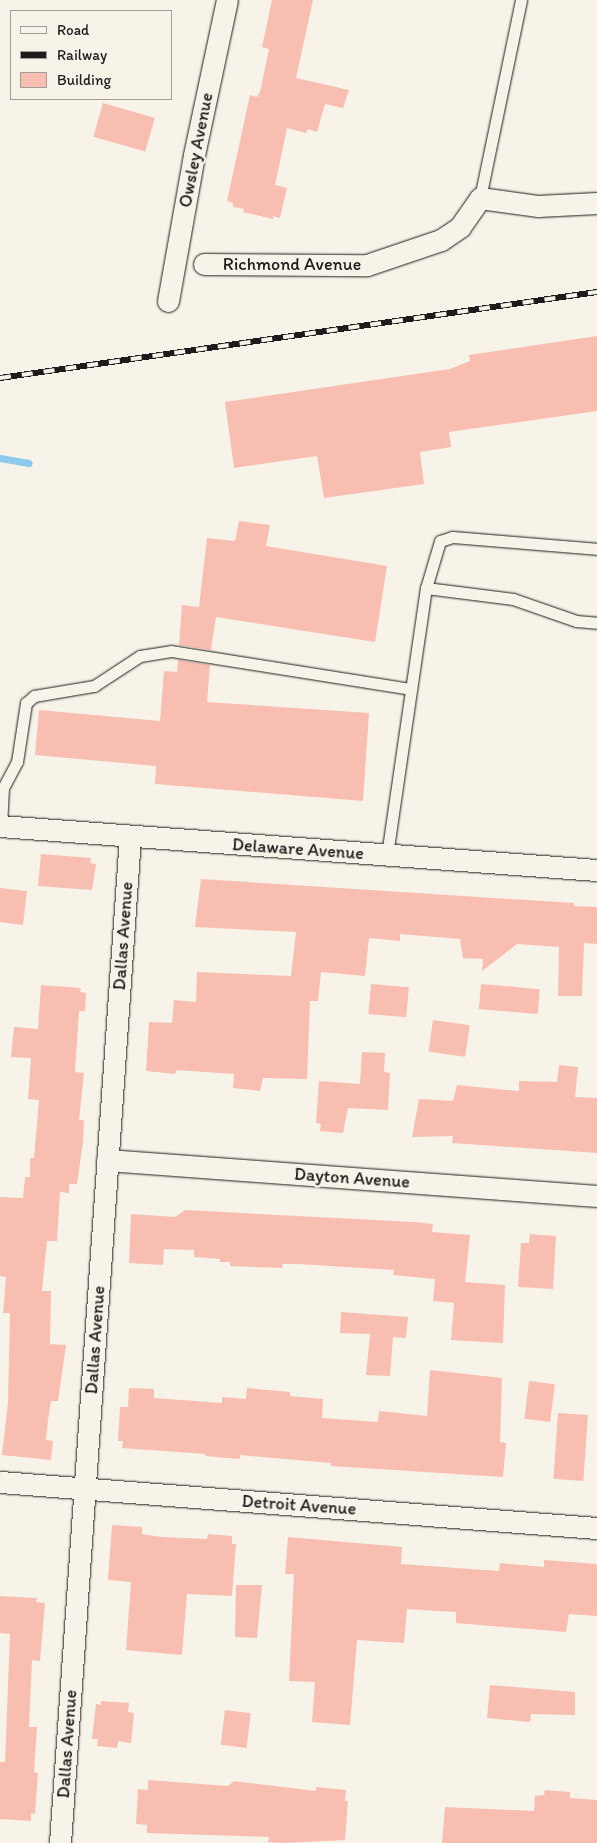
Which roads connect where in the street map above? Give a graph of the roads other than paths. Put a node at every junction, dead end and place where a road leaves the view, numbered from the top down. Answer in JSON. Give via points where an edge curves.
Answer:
{"nodes":[{"id":1,"x":227,"y":0,"type":"edge"},
{"id":2,"x":521,"y":0,"type":"edge"},
{"id":3,"x":480,"y":198,"type":"junction"},
{"id":4,"x":597,"y":203,"type":"edge"},
{"id":5,"x":204,"y":264,"type":"dead end"},
{"id":6,"x":168,"y":301,"type":"dead end"},
{"id":7,"x":597,"y":549,"type":"edge"},
{"id":8,"x":426,"y":588,"type":"junction"},
{"id":9,"x":597,"y":623,"type":"edge"},
{"id":10,"x":411,"y":689,"type":"junction"},
{"id":11,"x":1,"y":826,"type":"edge"},
{"id":12,"x":130,"y":836,"type":"junction"},
{"id":13,"x":387,"y":855,"type":"junction"},
{"id":14,"x":597,"y":870,"type":"edge"},
{"id":15,"x":108,"y":1160,"type":"junction"},
{"id":16,"x":597,"y":1196,"type":"edge"},
{"id":17,"x":0,"y":1482,"type":"edge"},
{"id":18,"x":84,"y":1488,"type":"junction"},
{"id":19,"x":597,"y":1528,"type":"edge"},
{"id":20,"x":60,"y":1843,"type":"edge"}],
"edges":[{"from":1,"to":6,"type":"street","name":"Owsley Avenue","via":[[194,155]]},
{"from":2,"to":3,"type":"lane"},
{"from":3,"to":4,"type":"street","via":[[538,206]]},
{"from":3,"to":5,"type":"street","name":"Richmond Avenue","via":[[460,227],[441,240],[367,265]]},
{"from":7,"to":8,"type":"lane","via":[[452,537],[440,541]]},
{"from":8,"to":9,"type":"lane","via":[[513,599],[576,620]]},
{"from":8,"to":10,"type":"lane"},
{"from":10,"to":11,"type":"lane","via":[[171,651],[140,656],[94,686],[34,696],[26,703],[17,762],[3,788]]},
{"from":10,"to":13,"type":"lane"},
{"from":11,"to":12,"type":"street","name":"Delaware Avenue"},
{"from":12,"to":13,"type":"street","name":"Delaware Avenue"},
{"from":12,"to":15,"type":"street","name":"Dallas Avenue"},
{"from":13,"to":14,"type":"street","name":"Delaware Avenue"},
{"from":15,"to":16,"type":"street","name":"Dayton Avenue"},
{"from":15,"to":18,"type":"street","name":"Dallas Avenue"},
{"from":17,"to":18,"type":"street","name":"Detroit Avenue"},
{"from":18,"to":19,"type":"street","name":"Detroit Avenue"},
{"from":18,"to":20,"type":"street","name":"Dallas Avenue"}]}
